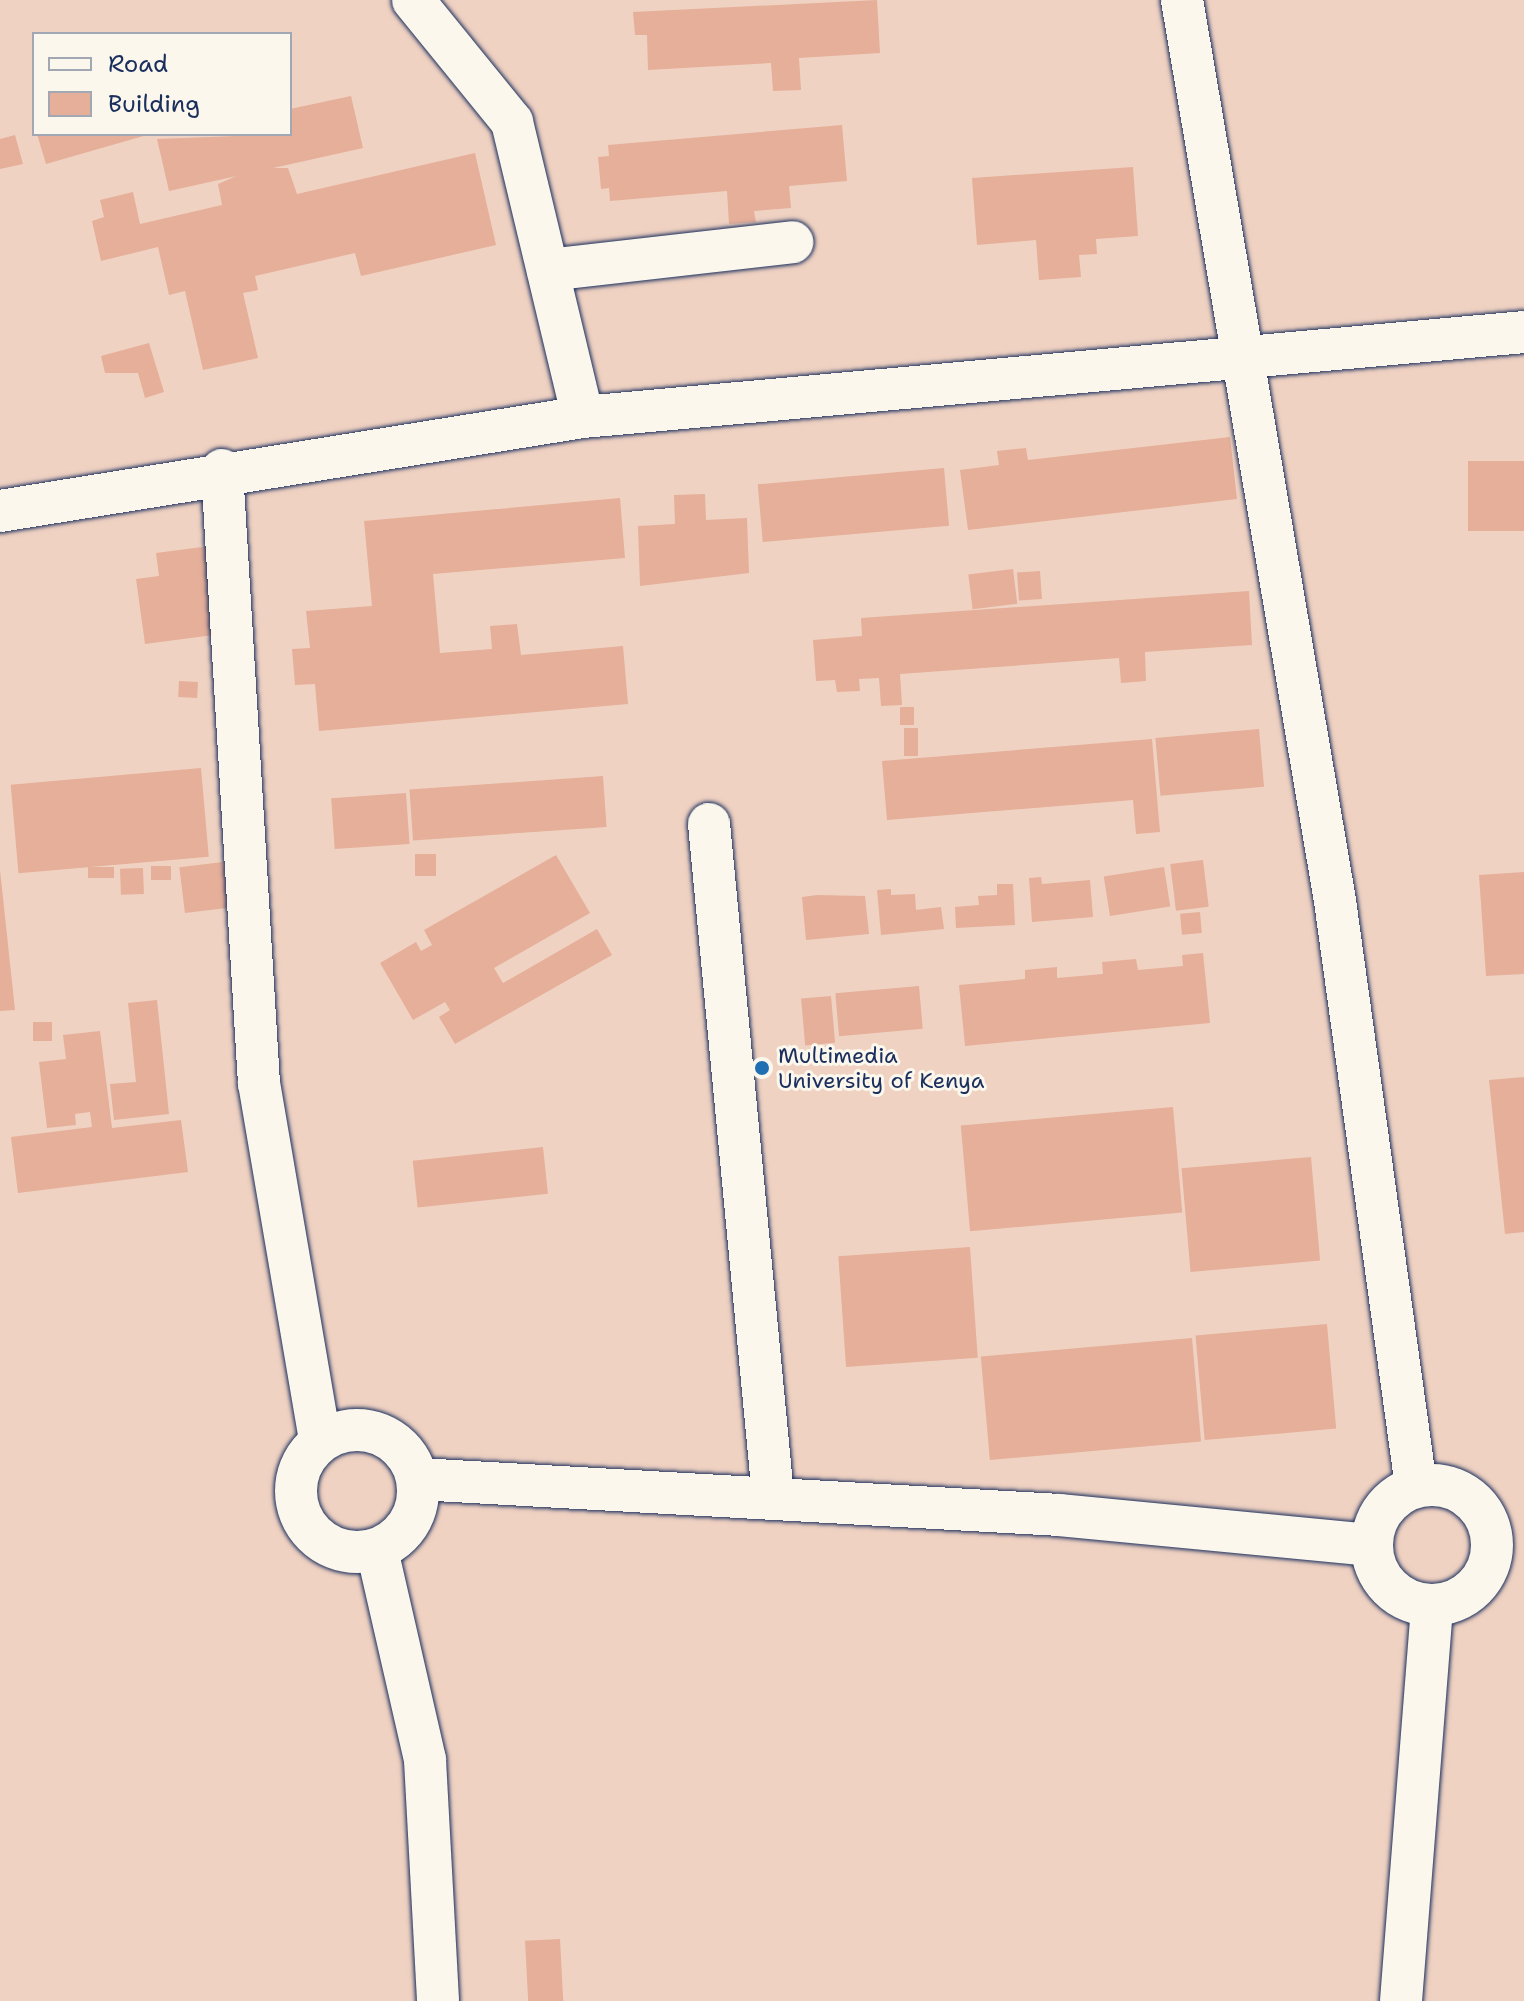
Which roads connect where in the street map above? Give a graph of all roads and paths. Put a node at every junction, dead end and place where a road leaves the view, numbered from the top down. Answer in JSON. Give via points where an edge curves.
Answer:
{"nodes":[{"id":1,"x":1182,"y":0,"type":"edge"},
{"id":2,"x":421,"y":2,"type":"edge"},
{"id":3,"x":792,"y":242,"type":"dead end"},
{"id":4,"x":548,"y":270,"type":"junction"},
{"id":5,"x":1524,"y":332,"type":"edge"},
{"id":6,"x":1247,"y":358,"type":"junction"},
{"id":7,"x":583,"y":417,"type":"junction"},
{"id":8,"x":222,"y":470,"type":"junction"},
{"id":9,"x":0,"y":511,"type":"edge"},
{"id":10,"x":709,"y":824,"type":"dead end"},
{"id":11,"x":320,"y":1441,"type":"junction"},
{"id":12,"x":418,"y":1479,"type":"junction"},
{"id":13,"x":1416,"y":1486,"type":"junction"},
{"id":14,"x":773,"y":1496,"type":"junction"},
{"id":15,"x":1508,"y":1543,"type":"edge"},
{"id":16,"x":1370,"y":1545,"type":"junction"},
{"id":17,"x":377,"y":1550,"type":"junction"},
{"id":18,"x":1432,"y":1606,"type":"junction"},
{"id":19,"x":438,"y":2001,"type":"edge"},
{"id":20,"x":1401,"y":2001,"type":"edge"}],
"edges":[{"from":1,"to":6,"type":"lane"},
{"from":2,"to":4,"type":"lane","via":[[512,122]]},
{"from":3,"to":4,"type":"lane"},
{"from":4,"to":7,"type":"lane"},
{"from":5,"to":6,"type":"lane"},
{"from":6,"to":7,"type":"lane"},
{"from":6,"to":13,"type":"lane","via":[[1335,901]]},
{"from":7,"to":8,"type":"lane"},
{"from":8,"to":9,"type":"lane"},
{"from":8,"to":11,"type":"lane","via":[[259,1083]]},
{"from":10,"to":14,"type":"lane"},
{"from":11,"to":12,"type":"lane","via":[[340,1431],[381,1434],[399,1446]]},
{"from":11,"to":17,"type":"lane","via":[[296,1476],[301,1519],[333,1548]]},
{"from":12,"to":14,"type":"lane"},
{"from":12,"to":17,"type":"lane","via":[[415,1514]]},
{"from":13,"to":15,"type":"lane","via":[[1438,1485],[1476,1504]]},
{"from":13,"to":16,"type":"lane","via":[[1389,1502]]},
{"from":14,"to":16,"type":"lane"},
{"from":15,"to":18,"type":"lane","via":[[1482,1580],[1452,1603]]},
{"from":16,"to":18,"type":"lane","via":[[1373,1564],[1396,1595]]},
{"from":17,"to":19,"type":"lane","via":[[425,1760]]},
{"from":18,"to":20,"type":"lane"}]}
